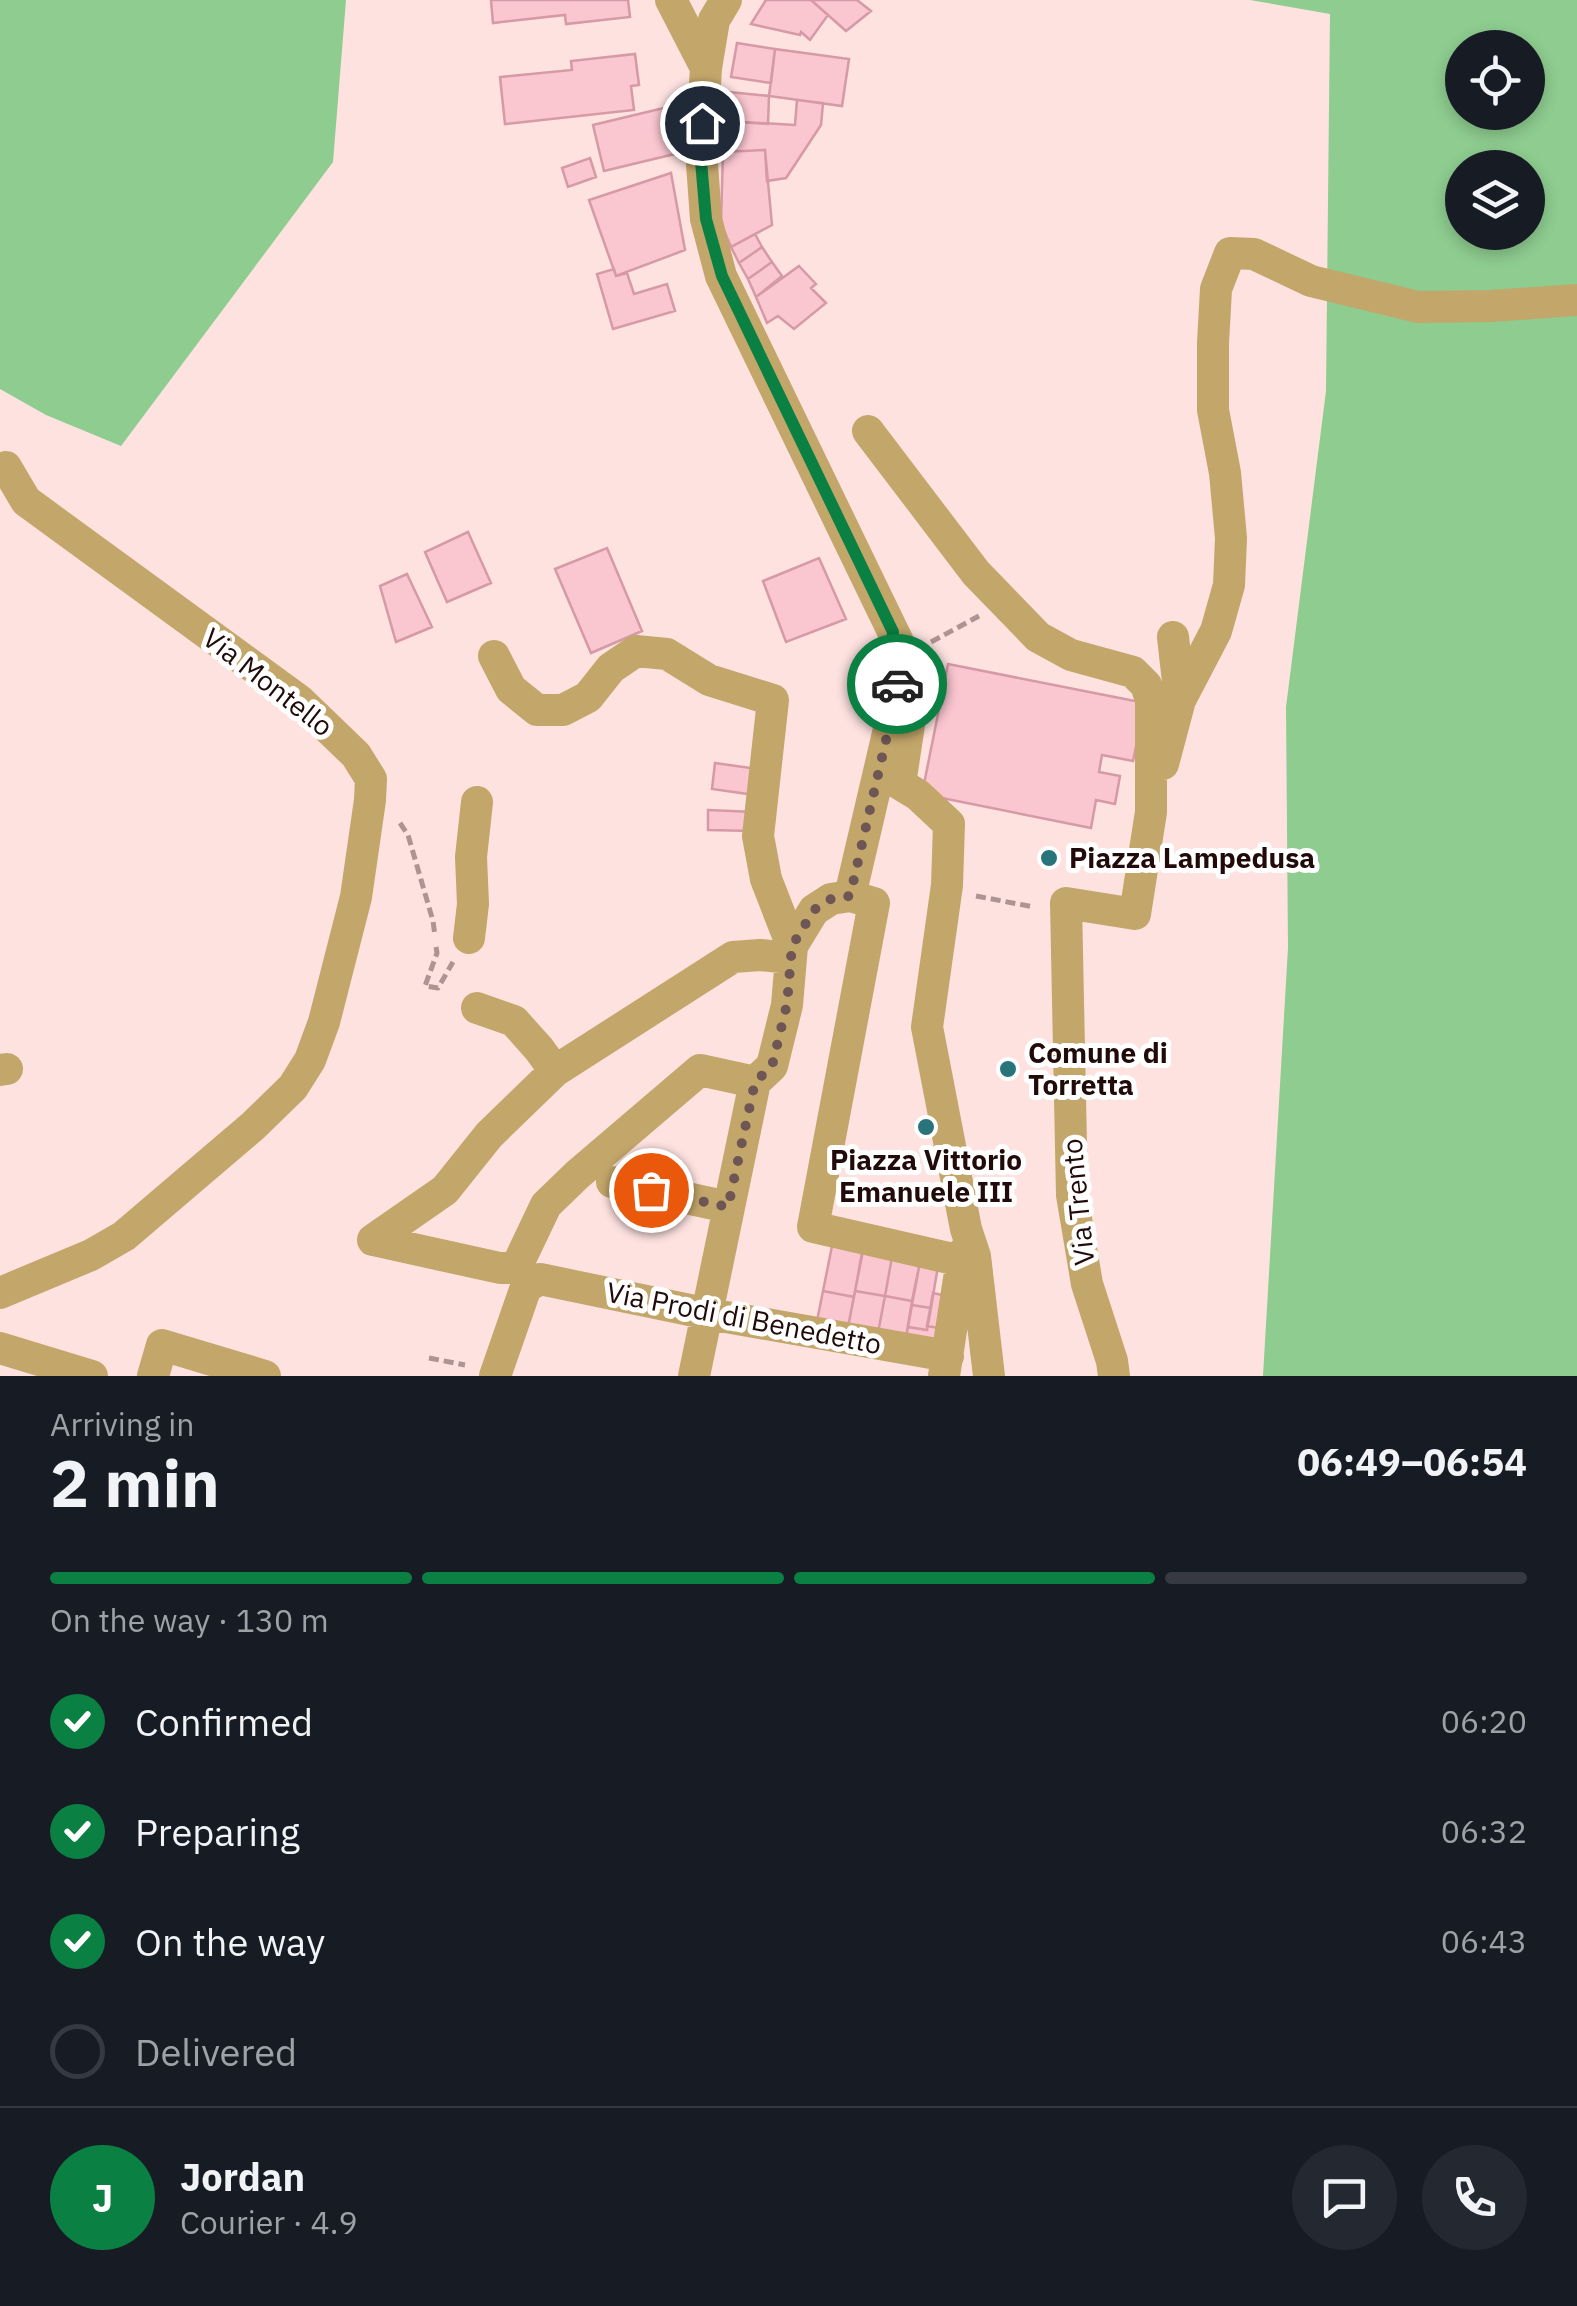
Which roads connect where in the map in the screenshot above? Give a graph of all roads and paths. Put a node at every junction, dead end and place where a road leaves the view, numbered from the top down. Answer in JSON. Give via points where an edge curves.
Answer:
{"nodes":[{"id":1,"x":671,"y":0,"type":"edge"},
{"id":2,"x":726,"y":0,"type":"edge"},
{"id":3,"x":706,"y":68,"type":"junction"},
{"id":4,"x":1577,"y":300,"type":"edge"},
{"id":5,"x":868,"y":431,"type":"dead end"},
{"id":6,"x":6,"y":467,"type":"dead end"},
{"id":7,"x":1004,"y":604,"type":"junction"},
{"id":8,"x":1173,"y":637,"type":"dead end"},
{"id":9,"x":899,"y":644,"type":"junction"},
{"id":10,"x":494,"y":656,"type":"dead end"},
{"id":11,"x":1180,"y":700,"type":"junction"},
{"id":12,"x":477,"y":802,"type":"dead end"},
{"id":13,"x":1151,"y":812,"type":"junction"},
{"id":14,"x":399,"y":821,"type":"dead end"},
{"id":15,"x":946,"y":890,"type":"junction"},
{"id":16,"x":862,"y":899,"type":"junction"},
{"id":17,"x":1066,"y":908,"type":"junction"},
{"id":18,"x":469,"y":938,"type":"joint"},
{"id":19,"x":791,"y":952,"type":"junction"},
{"id":20,"x":477,"y":1008,"type":"dead end"},
{"id":21,"x":555,"y":1071,"type":"junction"},
{"id":22,"x":755,"y":1082,"type":"junction"},
{"id":23,"x":612,"y":1182,"type":"dead end"},
{"id":24,"x":728,"y":1207,"type":"junction"},
{"id":25,"x":964,"y":1245,"type":"junction"},
{"id":26,"x":528,"y":1274,"type":"junction"},
{"id":27,"x":0,"y":1293,"type":"edge"},
{"id":28,"x":709,"y":1314,"type":"junction"},
{"id":29,"x":0,"y":1348,"type":"edge"},
{"id":30,"x":946,"y":1366,"type":"edge"},
{"id":31,"x":257,"y":1375,"type":"edge"},
{"id":32,"x":92,"y":1376,"type":"edge"},
{"id":33,"x":153,"y":1376,"type":"edge"},
{"id":34,"x":495,"y":1376,"type":"edge"},
{"id":35,"x":694,"y":1376,"type":"edge"},
{"id":36,"x":989,"y":1376,"type":"edge"},
{"id":37,"x":1114,"y":1376,"type":"edge"}],
"edges":[{"from":1,"to":3,"type":"street"},
{"from":2,"to":3,"type":"street","via":[[714,20]]},
{"from":3,"to":9,"type":"street","via":[[700,150],[706,219],[722,276]]},
{"from":4,"to":11,"type":"street","via":[[1418,307],[1312,281],[1254,254],[1230,253],[1216,289],[1213,343],[1213,410],[1231,538],[1228,585],[1216,631]]},
{"from":5,"to":7,"type":"street"},
{"from":6,"to":27,"type":"street","name":"Via Montello","via":[[26,501],[300,701],[356,755],[370,779],[370,800],[356,897],[324,1022],[293,1088],[124,1236]]},
{"from":7,"to":9,"type":"path"},
{"from":7,"to":13,"type":"street","via":[[1038,637],[1071,655],[1133,672],[1146,685]]},
{"from":8,"to":11,"type":"street"},
{"from":9,"to":15,"type":"street","via":[[916,678],[900,784],[949,824]]},
{"from":9,"to":16,"type":"street","via":[[890,665],[898,688]]},
{"from":10,"to":19,"type":"street","via":[[511,690],[537,710],[563,710],[588,697],[636,651],[667,654],[709,680],[773,700],[758,836]]},
{"from":11,"to":13,"type":"street"},
{"from":12,"to":18,"type":"street"},
{"from":13,"to":17,"type":"street","via":[[1135,914]]},
{"from":14,"to":18,"type":"path","via":[[433,921],[437,953],[425,986],[438,988],[463,938]]},
{"from":15,"to":17,"type":"path"},
{"from":15,"to":25,"type":"street","via":[[927,1027]]},
{"from":16,"to":19,"type":"street","via":[[831,899],[814,910]]},
{"from":16,"to":25,"type":"street","via":[[813,1227]]},
{"from":17,"to":37,"type":"street","name":"Via Trento","via":[[1072,1195],[1087,1284]]},
{"from":19,"to":21,"type":"street","via":[[734,958]]},
{"from":19,"to":22,"type":"street","via":[[772,1066]]},
{"from":20,"to":21,"type":"street","via":[[514,1022]]},
{"from":21,"to":26,"type":"street","name":"Via Prodi di Benedetto","via":[[489,1135],[445,1190],[373,1240]]},
{"from":22,"to":24,"type":"street"},
{"from":22,"to":26,"type":"street","via":[[700,1070],[685,1082],[546,1205]]},
{"from":23,"to":24,"type":"street"},
{"from":24,"to":28,"type":"street"},
{"from":25,"to":30,"type":"street"},
{"from":25,"to":36,"type":"street","via":[[975,1256]]},
{"from":26,"to":28,"type":"street","name":"Via Prodi di Benedetto"},
{"from":26,"to":34,"type":"street"},
{"from":28,"to":30,"type":"street","name":"Via Prodi di Benedetto"},
{"from":28,"to":35,"type":"street"},
{"from":29,"to":32,"type":"street"},
{"from":31,"to":33,"type":"street","via":[[162,1345]]}]}
